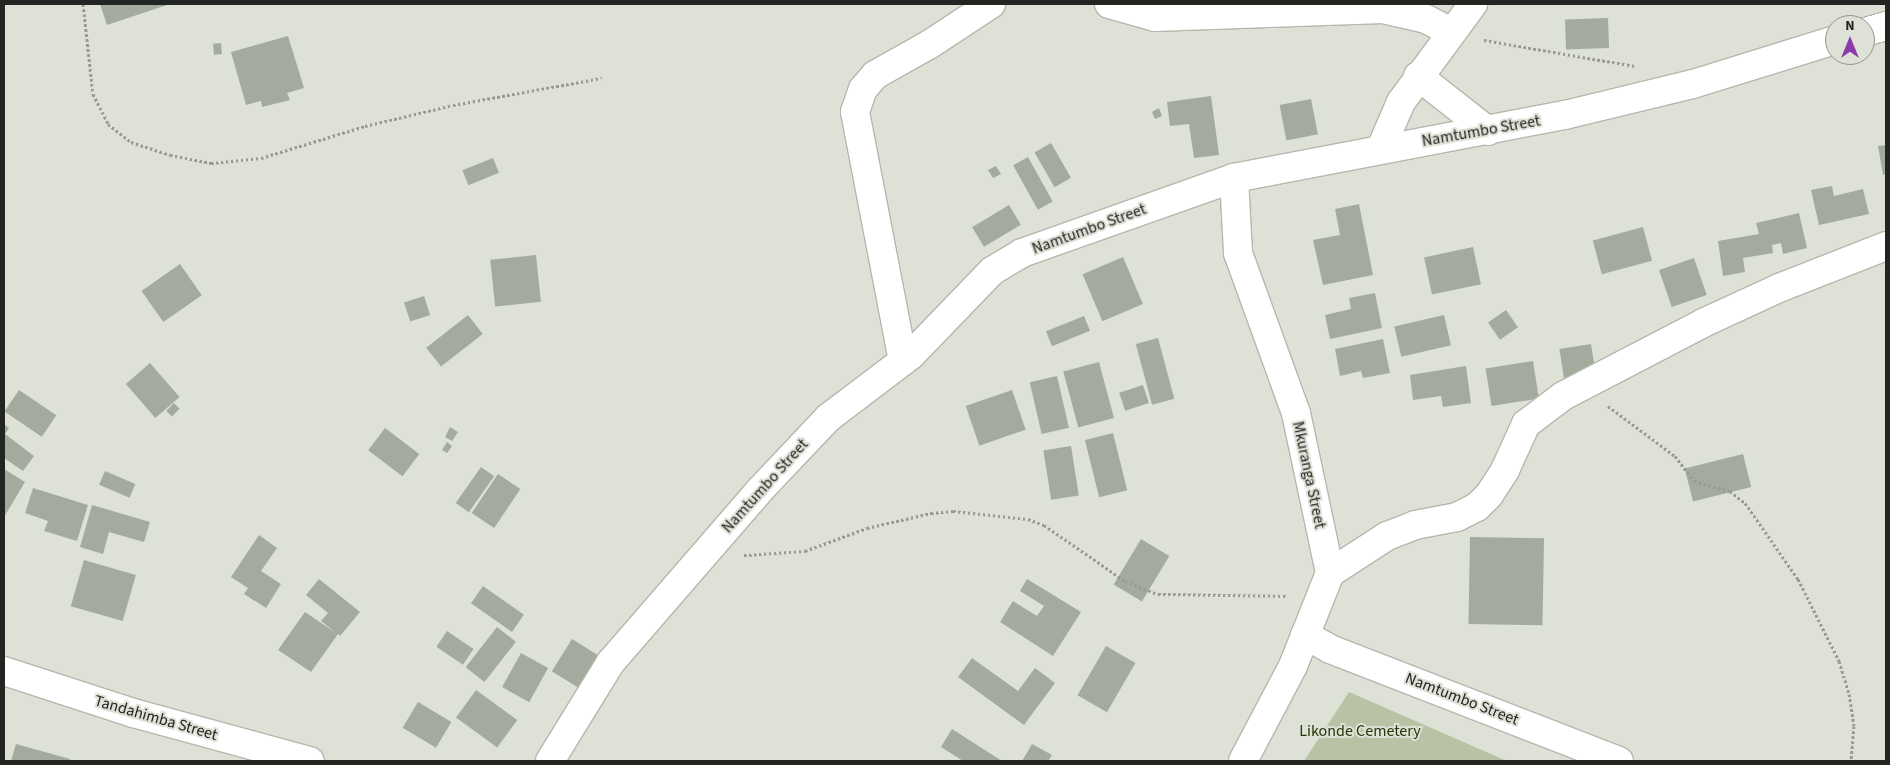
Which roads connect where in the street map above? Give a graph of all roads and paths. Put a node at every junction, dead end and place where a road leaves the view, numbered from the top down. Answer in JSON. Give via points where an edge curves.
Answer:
{"nodes":[{"id":1,"x":83,"y":4,"type":"edge"},
{"id":2,"x":991,"y":4,"type":"edge"},
{"id":3,"x":1109,"y":4,"type":"edge"},
{"id":4,"x":1424,"y":4,"type":"edge"},
{"id":5,"x":1461,"y":19,"type":"edge"},
{"id":6,"x":1825,"y":43,"type":"edge"},
{"id":7,"x":1638,"y":66,"type":"dead end"},
{"id":8,"x":1418,"y":76,"type":"junction"},
{"id":9,"x":602,"y":78,"type":"dead end"},
{"id":10,"x":1488,"y":130,"type":"junction"},
{"id":11,"x":1381,"y":148,"type":"junction"},
{"id":12,"x":1234,"y":178,"type":"junction"},
{"id":13,"x":1886,"y":246,"type":"edge"},
{"id":14,"x":903,"y":361,"type":"junction"},
{"id":15,"x":1576,"y":389,"type":"junction"},
{"id":16,"x":736,"y":557,"type":"dead end"},
{"id":17,"x":1330,"y":573,"type":"junction"},
{"id":18,"x":1319,"y":601,"type":"junction"},
{"id":19,"x":1305,"y":635,"type":"junction"},
{"id":20,"x":4,"y":671,"type":"edge"},
{"id":21,"x":310,"y":761,"type":"edge"},
{"id":22,"x":550,"y":761,"type":"edge"},
{"id":23,"x":1243,"y":761,"type":"edge"},
{"id":24,"x":1619,"y":761,"type":"edge"},
{"id":25,"x":1851,"y":761,"type":"edge"}],
"edges":[{"from":1,"to":9,"type":"path","via":[[93,94],[108,124],[131,142],[170,155],[211,163],[261,158],[364,126],[452,105]]},
{"from":2,"to":14,"type":"street","via":[[875,75],[863,90],[855,112]]},
{"from":3,"to":5,"type":"street","via":[[1155,18],[1383,9],[1426,18]]},
{"from":4,"to":5,"type":"street"},
{"from":5,"to":7,"type":"path","via":[[1478,40]]},
{"from":5,"to":8,"type":"street"},
{"from":6,"to":10,"type":"street","name":"Namtumbo Street","via":[[1692,84]]},
{"from":8,"to":10,"type":"street"},
{"from":8,"to":11,"type":"street","via":[[1391,120]]},
{"from":10,"to":11,"type":"street","name":"Namtumbo Street"},
{"from":11,"to":12,"type":"street","name":"Namtumbo Street"},
{"from":12,"to":14,"type":"street","name":"Namtumbo Street","via":[[1022,253],[992,272]]},
{"from":12,"to":17,"type":"street","name":"Mkuranga Street","via":[[1238,253],[1296,414]]},
{"from":13,"to":15,"type":"street","via":[[1737,308]]},
{"from":14,"to":22,"type":"street","name":"Namtumbo Street","via":[[828,418],[674,586],[611,662]]},
{"from":15,"to":17,"type":"street","via":[[1526,424],[1504,470],[1489,495],[1477,506],[1457,516],[1387,536]]},
{"from":15,"to":25,"type":"path","via":[[1611,407],[1661,443],[1694,481],[1730,491],[1745,503],[1798,578],[1839,661],[1854,726]]},
{"from":16,"to":18,"type":"path","via":[[805,551],[867,528],[953,511],[1028,519],[1044,525],[1125,581],[1158,594],[1290,596]]},
{"from":17,"to":18,"type":"street"},
{"from":18,"to":19,"type":"street"},
{"from":19,"to":23,"type":"street","via":[[1280,693]]},
{"from":19,"to":24,"type":"street","name":"Namtumbo Street","via":[[1337,652]]},
{"from":20,"to":21,"type":"street","name":"Tandahimba Street","via":[[133,713]]}]}
